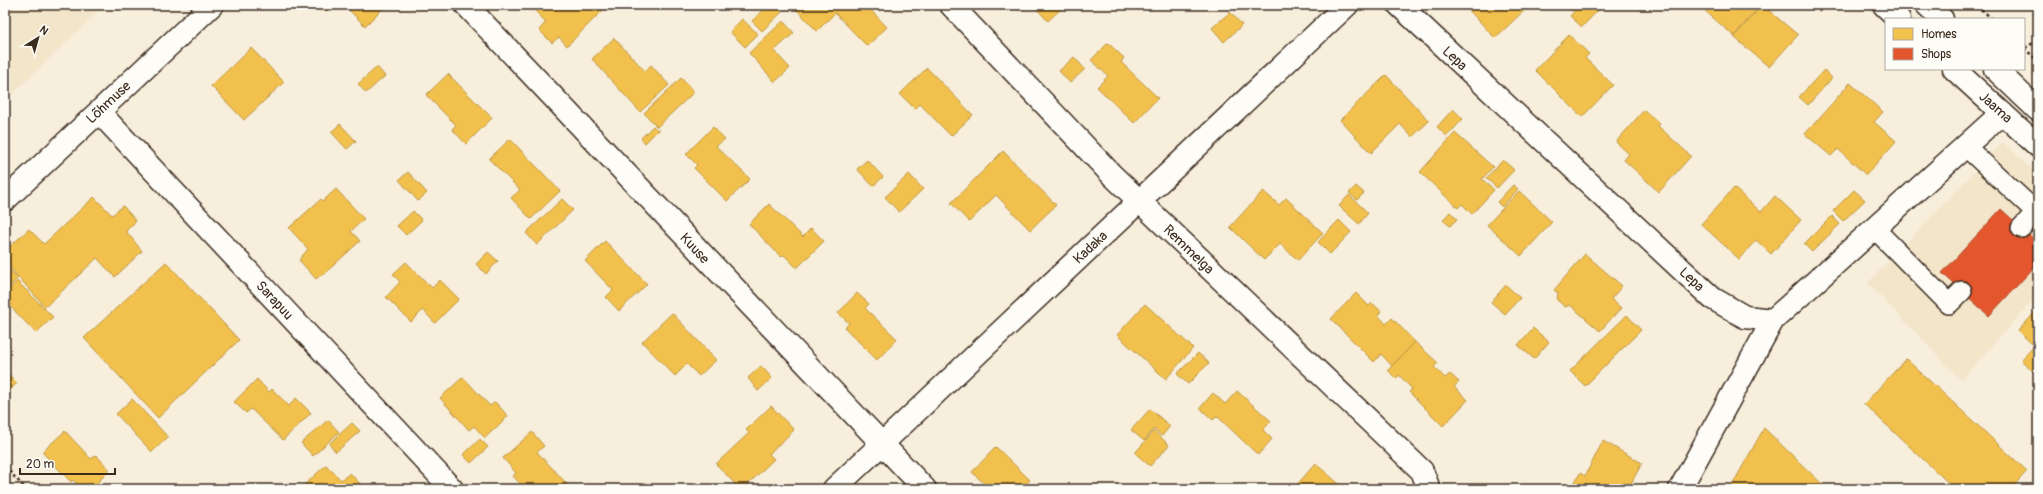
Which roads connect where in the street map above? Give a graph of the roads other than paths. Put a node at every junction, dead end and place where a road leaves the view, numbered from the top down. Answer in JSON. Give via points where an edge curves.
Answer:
{"nodes":[{"id":1,"x":212,"y":5,"type":"edge"},
{"id":2,"x":466,"y":5,"type":"edge"},
{"id":3,"x":951,"y":5,"type":"edge"},
{"id":4,"x":1347,"y":5,"type":"edge"},
{"id":5,"x":1399,"y":5,"type":"edge"},
{"id":6,"x":1884,"y":5,"type":"edge"},
{"id":7,"x":1927,"y":5,"type":"edge"},
{"id":8,"x":1898,"y":18,"type":"edge"},
{"id":9,"x":1941,"y":18,"type":"edge"},
{"id":10,"x":1955,"y":70,"type":"edge"},
{"id":11,"x":1995,"y":70,"type":"edge"},
{"id":12,"x":2038,"y":110,"type":"edge"},
{"id":13,"x":98,"y":112,"type":"junction"},
{"id":14,"x":2002,"y":113,"type":"junction"},
{"id":15,"x":1965,"y":146,"type":"junction"},
{"id":16,"x":2038,"y":146,"type":"edge"},
{"id":17,"x":5,"y":200,"type":"edge"},
{"id":18,"x":1139,"y":201,"type":"junction"},
{"id":19,"x":1874,"y":228,"type":"junction"},
{"id":20,"x":2021,"y":228,"type":"dead end"},
{"id":21,"x":1962,"y":291,"type":"dead end"},
{"id":22,"x":1773,"y":320,"type":"junction"},
{"id":23,"x":881,"y":444,"type":"junction"},
{"id":24,"x":452,"y":489,"type":"edge"},
{"id":25,"x":834,"y":489,"type":"edge"},
{"id":26,"x":925,"y":489,"type":"edge"},
{"id":27,"x":1429,"y":489,"type":"edge"},
{"id":28,"x":1680,"y":489,"type":"edge"}],
"edges":[{"from":1,"to":13,"type":"street","name":"Lõhmuse"},
{"from":2,"to":23,"type":"street","name":"Kuuse"},
{"from":3,"to":18,"type":"street","name":"Remmelga"},
{"from":4,"to":18,"type":"street","name":"Kadaka"},
{"from":5,"to":22,"type":"street","name":"Lepa","via":[[1712,298],[1745,317]]},
{"from":6,"to":8,"type":"street"},
{"from":7,"to":9,"type":"street"},
{"from":10,"to":14,"type":"street","name":"Jaama"},
{"from":11,"to":12,"type":"street","name":"Jaama"},
{"from":13,"to":17,"type":"street","name":"Lõhmuse"},
{"from":13,"to":24,"type":"street","name":"Sarapuu"},
{"from":14,"to":15,"type":"street"},
{"from":14,"to":16,"type":"street","name":"Jaama"},
{"from":15,"to":19,"type":"street"},
{"from":15,"to":20,"type":"lane","via":[[2036,212]]},
{"from":18,"to":23,"type":"street","name":"Kadaka"},
{"from":18,"to":27,"type":"street","name":"Remmelga","via":[[1422,472]]},
{"from":19,"to":21,"type":"lane","via":[[1949,304]]},
{"from":19,"to":22,"type":"street"},
{"from":22,"to":28,"type":"street"},
{"from":23,"to":25,"type":"street","name":"Kadaka"},
{"from":23,"to":26,"type":"street","name":"Kuuse"}]}
